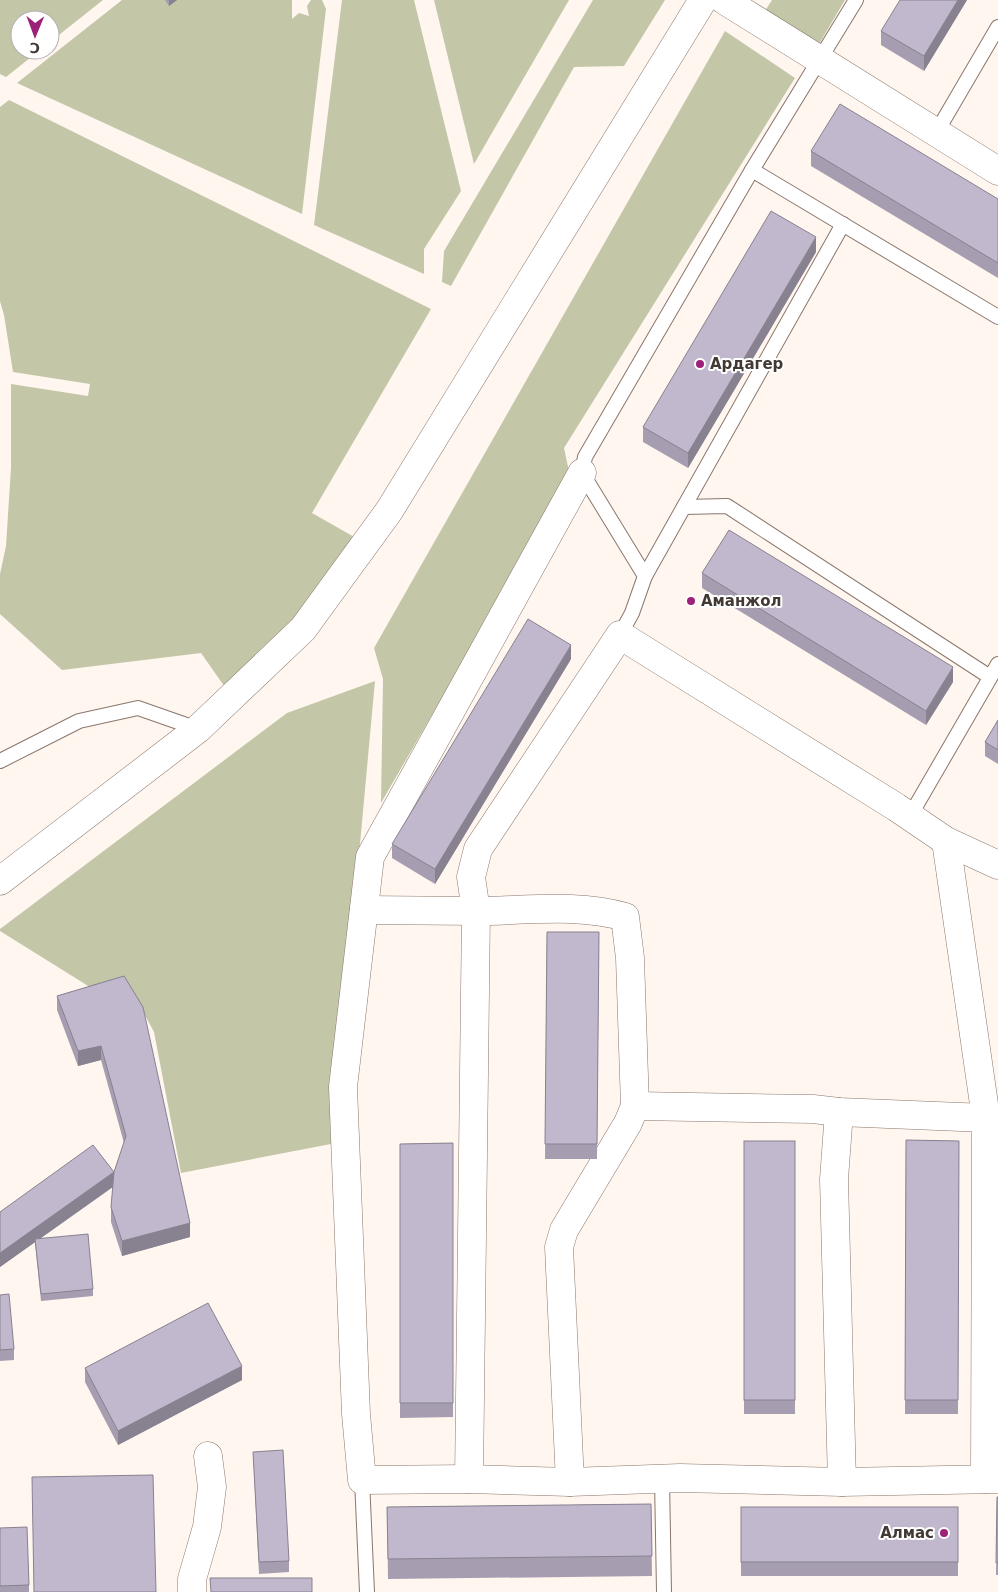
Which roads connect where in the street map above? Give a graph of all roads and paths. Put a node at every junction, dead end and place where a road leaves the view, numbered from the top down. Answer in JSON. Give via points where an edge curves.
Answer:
{"nodes":[{"id":1,"x":703,"y":0,"type":"edge"},
{"id":2,"x":724,"y":0,"type":"edge"},
{"id":3,"x":856,"y":0,"type":"edge"},
{"id":4,"x":998,"y":27,"type":"edge"},
{"id":5,"x":820,"y":60,"type":"junction"},
{"id":6,"x":936,"y":132,"type":"junction"},
{"id":7,"x":752,"y":170,"type":"junction"},
{"id":8,"x":998,"y":171,"type":"edge"},
{"id":9,"x":843,"y":224,"type":"junction"},
{"id":10,"x":998,"y":318,"type":"edge"},
{"id":11,"x":582,"y":473,"type":"junction"},
{"id":12,"x":684,"y":508,"type":"junction"},
{"id":13,"x":645,"y":576,"type":"junction"},
{"id":14,"x":620,"y":635,"type":"junction"},
{"id":15,"x":998,"y":664,"type":"edge"},
{"id":16,"x":990,"y":677,"type":"junction"},
{"id":17,"x":198,"y":729,"type":"junction"},
{"id":18,"x":0,"y":761,"type":"edge"},
{"id":19,"x":910,"y":816,"type":"junction"},
{"id":20,"x":946,"y":841,"type":"junction"},
{"id":21,"x":998,"y":865,"type":"edge"},
{"id":22,"x":0,"y":881,"type":"edge"},
{"id":23,"x":364,"y":910,"type":"junction"},
{"id":24,"x":476,"y":911,"type":"junction"},
{"id":25,"x":635,"y":1106,"type":"junction"},
{"id":26,"x":839,"y":1112,"type":"junction"},
{"id":27,"x":986,"y":1118,"type":"junction"},
{"id":28,"x":208,"y":1456,"type":"dead end"},
{"id":29,"x":469,"y":1479,"type":"junction"},
{"id":30,"x":662,"y":1479,"type":"junction"},
{"id":31,"x":992,"y":1479,"type":"edge"},
{"id":32,"x":362,"y":1480,"type":"junction"},
{"id":33,"x":570,"y":1482,"type":"junction"},
{"id":34,"x":842,"y":1482,"type":"junction"},
{"id":35,"x":192,"y":1592,"type":"edge"},
{"id":36,"x":367,"y":1592,"type":"edge"},
{"id":37,"x":664,"y":1592,"type":"edge"}],
"edges":[{"from":1,"to":17,"type":"street","via":[[389,511],[303,629]]},
{"from":2,"to":5,"type":"street"},
{"from":3,"to":5,"type":"lane"},
{"from":4,"to":6,"type":"lane"},
{"from":5,"to":6,"type":"street"},
{"from":5,"to":7,"type":"lane"},
{"from":6,"to":8,"type":"street"},
{"from":7,"to":9,"type":"lane"},
{"from":7,"to":11,"type":"lane","via":[[585,457]]},
{"from":9,"to":10,"type":"lane"},
{"from":9,"to":12,"type":"lane"},
{"from":11,"to":13,"type":"lane"},
{"from":11,"to":23,"type":"street","via":[[370,857]]},
{"from":12,"to":13,"type":"lane"},
{"from":12,"to":16,"type":"lane","via":[[727,506]]},
{"from":13,"to":14,"type":"lane"},
{"from":14,"to":19,"type":"street"},
{"from":14,"to":24,"type":"street","via":[[478,848],[472,877]]},
{"from":15,"to":16,"type":"lane"},
{"from":16,"to":19,"type":"lane"},
{"from":17,"to":18,"type":"lane","via":[[138,708],[79,721]]},
{"from":17,"to":22,"type":"street"},
{"from":19,"to":20,"type":"street"},
{"from":20,"to":21,"type":"street"},
{"from":20,"to":27,"type":"street"},
{"from":23,"to":24,"type":"street"},
{"from":23,"to":32,"type":"street","via":[[343,1087],[356,1414]]},
{"from":24,"to":25,"type":"street","via":[[568,909],[625,917],[630,958]]},
{"from":24,"to":29,"type":"street"},
{"from":25,"to":26,"type":"street"},
{"from":25,"to":33,"type":"street","via":[[564,1230],[559,1247]]},
{"from":26,"to":27,"type":"street"},
{"from":26,"to":34,"type":"street","via":[[834,1179]]},
{"from":27,"to":31,"type":"street"},
{"from":28,"to":35,"type":"street","via":[[212,1487],[207,1527],[192,1579]]},
{"from":29,"to":32,"type":"street"},
{"from":29,"to":33,"type":"street"},
{"from":30,"to":33,"type":"street"},
{"from":30,"to":34,"type":"street"},
{"from":30,"to":37,"type":"lane"},
{"from":31,"to":34,"type":"street"},
{"from":32,"to":36,"type":"lane"}]}
